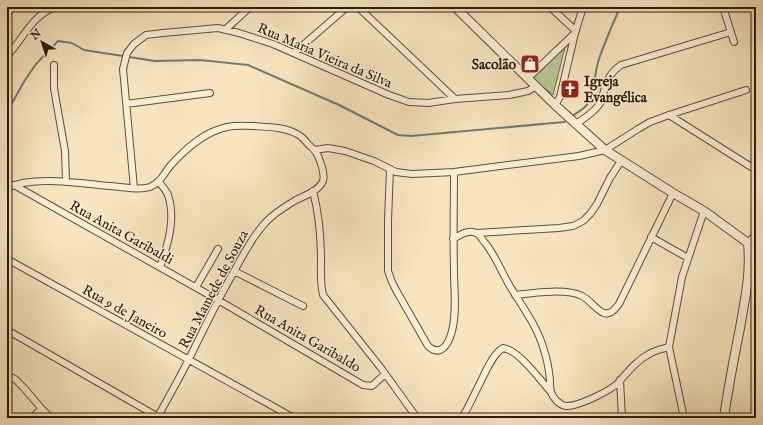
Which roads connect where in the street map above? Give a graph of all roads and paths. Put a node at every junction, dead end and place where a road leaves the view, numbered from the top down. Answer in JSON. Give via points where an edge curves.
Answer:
{"nodes":[{"id":1,"x":54,"y":7,"type":"edge"},
{"id":2,"x":250,"y":7,"type":"edge"},
{"id":3,"x":347,"y":7,"type":"edge"},
{"id":4,"x":358,"y":7,"type":"edge"},
{"id":5,"x":455,"y":7,"type":"edge"},
{"id":6,"x":550,"y":7,"type":"edge"},
{"id":7,"x":583,"y":7,"type":"edge"},
{"id":8,"x":723,"y":7,"type":"edge"},
{"id":9,"x":226,"y":29,"type":"junction"},
{"id":10,"x":575,"y":32,"type":"junction"},
{"id":11,"x":730,"y":32,"type":"junction"},
{"id":12,"x":734,"y":42,"type":"dead end"},
{"id":13,"x":294,"y":53,"type":"junction"},
{"id":14,"x":7,"y":56,"type":"edge"},
{"id":15,"x":54,"y":65,"type":"dead end"},
{"id":16,"x":528,"y":78,"type":"junction"},
{"id":17,"x":536,"y":86,"type":"junction"},
{"id":18,"x":746,"y":90,"type":"dead end"},
{"id":19,"x":210,"y":93,"type":"dead end"},
{"id":20,"x":456,"y":99,"type":"junction"},
{"id":21,"x":126,"y":104,"type":"junction"},
{"id":22,"x":555,"y":105,"type":"junction"},
{"id":23,"x":669,"y":115,"type":"junction"},
{"id":24,"x":576,"y":124,"type":"junction"},
{"id":25,"x":315,"y":150,"type":"junction"},
{"id":26,"x":605,"y":150,"type":"junction"},
{"id":27,"x":621,"y":161,"type":"junction"},
{"id":28,"x":390,"y":170,"type":"junction"},
{"id":29,"x":756,"y":170,"type":"edge"},
{"id":30,"x":454,"y":172,"type":"junction"},
{"id":31,"x":66,"y":181,"type":"junction"},
{"id":32,"x":159,"y":182,"type":"junction"},
{"id":33,"x":14,"y":185,"type":"junction"},
{"id":34,"x":7,"y":188,"type":"edge"},
{"id":35,"x":134,"y":188,"type":"junction"},
{"id":36,"x":313,"y":191,"type":"junction"},
{"id":37,"x":673,"y":194,"type":"junction"},
{"id":38,"x":704,"y":211,"type":"junction"},
{"id":39,"x":477,"y":234,"type":"junction"},
{"id":40,"x":755,"y":235,"type":"edge"},
{"id":41,"x":651,"y":237,"type":"junction"},
{"id":42,"x":453,"y":240,"type":"junction"},
{"id":43,"x":748,"y":243,"type":"junction"},
{"id":44,"x":218,"y":249,"type":"dead end"},
{"id":45,"x":688,"y":258,"type":"junction"},
{"id":46,"x":7,"y":259,"type":"edge"},
{"id":47,"x":160,"y":266,"type":"junction"},
{"id":48,"x":234,"y":271,"type":"junction"},
{"id":49,"x":196,"y":287,"type":"junction"},
{"id":50,"x":515,"y":295,"type":"junction"},
{"id":51,"x":218,"y":300,"type":"junction"},
{"id":52,"x":303,"y":306,"type":"dead end"},
{"id":53,"x":7,"y":330,"type":"edge"},
{"id":54,"x":669,"y":348,"type":"junction"},
{"id":55,"x":189,"y":360,"type":"junction"},
{"id":56,"x":385,"y":374,"type":"junction"},
{"id":57,"x":7,"y":376,"type":"edge"},
{"id":58,"x":620,"y":380,"type":"junction"},
{"id":59,"x":551,"y":392,"type":"junction"},
{"id":60,"x":41,"y":408,"type":"junction"},
{"id":61,"x":33,"y":418,"type":"edge"},
{"id":62,"x":51,"y":418,"type":"edge"},
{"id":63,"x":158,"y":418,"type":"edge"},
{"id":64,"x":294,"y":418,"type":"edge"},
{"id":65,"x":417,"y":418,"type":"edge"},
{"id":66,"x":462,"y":418,"type":"edge"},
{"id":67,"x":622,"y":418,"type":"edge"},
{"id":68,"x":684,"y":418,"type":"edge"},
{"id":69,"x":724,"y":418,"type":"edge"}],
"edges":[{"from":1,"to":14,"type":"street","via":[[41,14],[30,25]]},
{"from":2,"to":9,"type":"street"},
{"from":3,"to":13,"type":"street"},
{"from":4,"to":20,"type":"street"},
{"from":5,"to":16,"type":"street"},
{"from":6,"to":10,"type":"street"},
{"from":7,"to":10,"type":"street"},
{"from":8,"to":11,"type":"street"},
{"from":9,"to":13,"type":"street","name":"Rua Maria Vieira da Silva"},
{"from":9,"to":21,"type":"street","name":"Rua Maria Vieira da Silva","via":[[146,35],[134,44],[124,60]]},
{"from":10,"to":16,"type":"street"},
{"from":10,"to":22,"type":"street","via":[[560,97]]},
{"from":11,"to":12,"type":"street"},
{"from":11,"to":24,"type":"street","via":[[621,65],[610,77],[598,107]]},
{"from":13,"to":20,"type":"street","name":"Rua Maria Vieira da Silva","via":[[409,102],[428,103]]},
{"from":15,"to":31,"type":"street","via":[[54,88],[65,151]]},
{"from":16,"to":17,"type":"street"},
{"from":17,"to":20,"type":"street","name":"Rua Maria Vieira da Silva","via":[[528,91],[510,95]]},
{"from":17,"to":22,"type":"street"},
{"from":18,"to":23,"type":"street"},
{"from":19,"to":21,"type":"street"},
{"from":21,"to":35,"type":"street","name":"Rua Maria Vieira da Silva"},
{"from":22,"to":24,"type":"street"},
{"from":23,"to":26,"type":"street","via":[[638,128]]},
{"from":23,"to":29,"type":"street"},
{"from":24,"to":26,"type":"street"},
{"from":25,"to":28,"type":"street","via":[[328,148],[346,151]]},
{"from":25,"to":32,"type":"street","via":[[302,137],[289,130],[227,126],[211,132],[186,148]]},
{"from":25,"to":36,"type":"street","name":"Rua Mamede de Souza","via":[[322,166],[323,180]]},
{"from":26,"to":27,"type":"street"},
{"from":26,"to":30,"type":"street","via":[[579,156]]},
{"from":27,"to":37,"type":"street"},
{"from":27,"to":39,"type":"street","via":[[597,204],[583,221],[559,228]]},
{"from":28,"to":30,"type":"street","via":[[412,174]]},
{"from":28,"to":42,"type":"street","via":[[388,271],[428,346],[437,351],[448,341],[452,331]]},
{"from":30,"to":42,"type":"street"},
{"from":31,"to":33,"type":"street"},
{"from":31,"to":35,"type":"street"},
{"from":32,"to":35,"type":"street","via":[[144,189]]},
{"from":32,"to":47,"type":"street","via":[[168,195],[171,226]]},
{"from":33,"to":34,"type":"street"},
{"from":33,"to":47,"type":"street","name":"Rua Anita Garibaldi"},
{"from":36,"to":48,"type":"street","name":"Rua Mamede de Souza","via":[[286,206],[268,220],[258,231]]},
{"from":36,"to":56,"type":"street","via":[[320,231],[320,281],[323,295]]},
{"from":37,"to":38,"type":"street"},
{"from":37,"to":41,"type":"street"},
{"from":38,"to":43,"type":"street"},
{"from":38,"to":45,"type":"street"},
{"from":39,"to":42,"type":"street","via":[[463,233]]},
{"from":39,"to":50,"type":"street","via":[[491,252]]},
{"from":40,"to":43,"type":"street"},
{"from":41,"to":45,"type":"street"},
{"from":41,"to":50,"type":"street","via":[[619,304],[610,312],[599,310],[582,296],[575,294],[539,292]]},
{"from":43,"to":69,"type":"street","via":[[748,286]]},
{"from":44,"to":49,"type":"street"},
{"from":45,"to":54,"type":"street"},
{"from":46,"to":55,"type":"street","name":"Rua 9 de Janeiro"},
{"from":47,"to":49,"type":"street","name":"Rua Anita Garibaldi"},
{"from":48,"to":51,"type":"street","name":"Rua Mamede de Souza"},
{"from":48,"to":52,"type":"street"},
{"from":49,"to":51,"type":"street","name":"Rua Anita Garibaldi"},
{"from":50,"to":59,"type":"street","via":[[532,320],[545,350]]},
{"from":51,"to":55,"type":"street","name":"Rua Mamede de Souza"},
{"from":51,"to":56,"type":"street","name":"Rua Anita Garibaldo","via":[[363,384],[372,386]]},
{"from":53,"to":63,"type":"street"},
{"from":54,"to":58,"type":"street","via":[[649,353],[634,364]]},
{"from":54,"to":68,"type":"street"},
{"from":55,"to":63,"type":"street","name":"Rua Mamede de Souza"},
{"from":55,"to":64,"type":"street","name":"Rua 9 de Janeiro"},
{"from":56,"to":65,"type":"street"},
{"from":57,"to":60,"type":"street","via":[[15,379]]},
{"from":58,"to":59,"type":"street","via":[[594,397],[572,405],[561,404]]},
{"from":58,"to":67,"type":"street"},
{"from":59,"to":66,"type":"street","via":[[520,358],[510,349],[503,348],[491,363]]},
{"from":60,"to":61,"type":"street"},
{"from":60,"to":62,"type":"street"}]}
